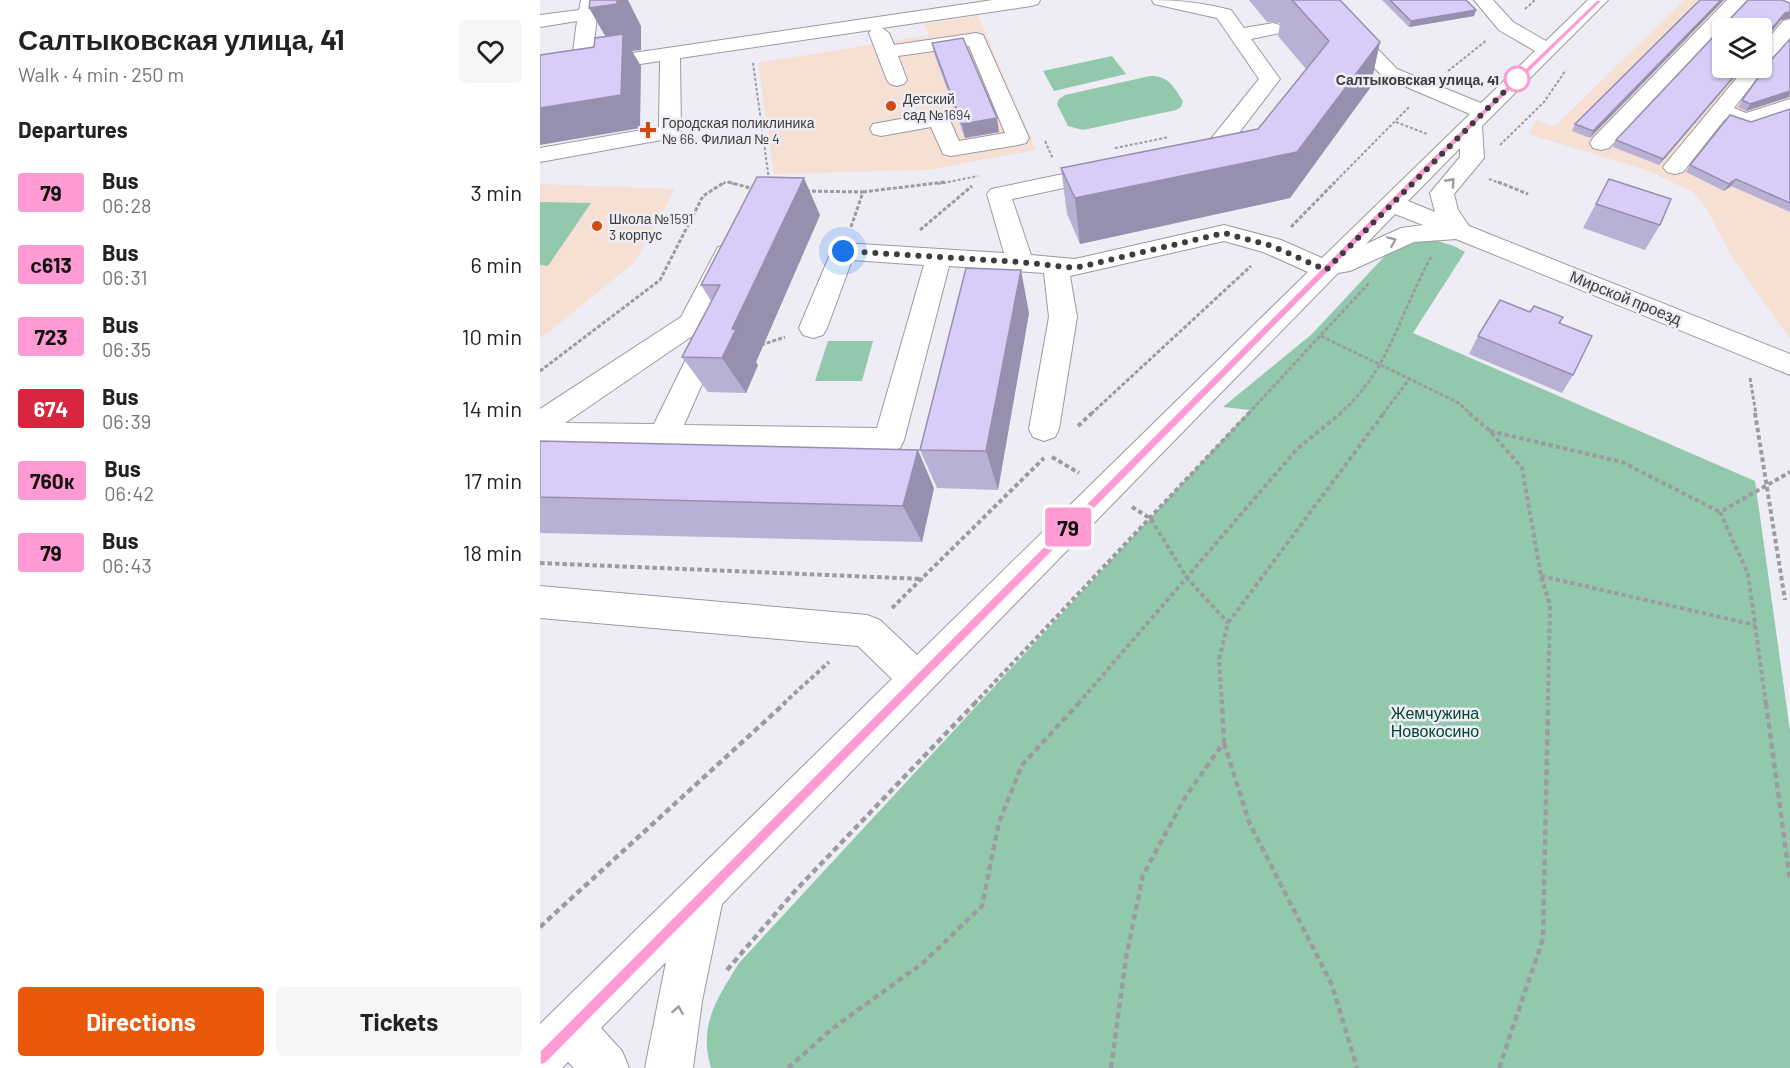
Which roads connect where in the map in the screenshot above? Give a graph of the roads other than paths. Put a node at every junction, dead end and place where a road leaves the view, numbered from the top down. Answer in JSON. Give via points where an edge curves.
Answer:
{"nodes":[{"id":1,"x":1031,"y":0,"type":"edge"},
{"id":2,"x":1161,"y":0,"type":"edge"},
{"id":3,"x":1319,"y":0,"type":"edge"},
{"id":4,"x":1599,"y":0,"type":"edge"},
{"id":5,"x":1738,"y":0,"type":"edge"},
{"id":6,"x":1784,"y":0,"type":"edge"},
{"id":7,"x":1790,"y":2,"type":"edge"},
{"id":8,"x":1492,"y":3,"type":"edge"},
{"id":9,"x":589,"y":7,"type":"edge"},
{"id":10,"x":1337,"y":18,"type":"junction"},
{"id":11,"x":540,"y":21,"type":"edge"},
{"id":12,"x":1312,"y":22,"type":"edge"},
{"id":13,"x":875,"y":23,"type":"junction"},
{"id":14,"x":1790,"y":25,"type":"edge"},
{"id":15,"x":1273,"y":29,"type":"dead end"},
{"id":16,"x":1238,"y":35,"type":"junction"},
{"id":17,"x":1772,"y":47,"type":"edge"},
{"id":18,"x":1547,"y":50,"type":"junction"},
{"id":19,"x":670,"y":52,"type":"junction"},
{"id":20,"x":886,"y":52,"type":"junction"},
{"id":21,"x":1747,"y":78,"type":"edge"},
{"id":22,"x":897,"y":80,"type":"dead end"},
{"id":23,"x":1790,"y":105,"type":"edge"},
{"id":24,"x":1720,"y":110,"type":"junction"},
{"id":25,"x":1478,"y":118,"type":"junction"},
{"id":26,"x":882,"y":129,"type":"dead end"},
{"id":27,"x":1601,"y":143,"type":"dead end"},
{"id":28,"x":540,"y":155,"type":"edge"},
{"id":29,"x":1168,"y":159,"type":"edge"},
{"id":30,"x":1133,"y":167,"type":"edge"},
{"id":31,"x":1675,"y":167,"type":"dead end"},
{"id":32,"x":765,"y":190,"type":"edge"},
{"id":33,"x":1391,"y":203,"type":"junction"},
{"id":34,"x":1461,"y":231,"type":"junction"},
{"id":35,"x":1574,"y":247,"type":"dead end"},
{"id":36,"x":939,"y":257,"type":"junction"},
{"id":37,"x":1020,"y":262,"type":"junction"},
{"id":38,"x":1056,"y":266,"type":"junction"},
{"id":39,"x":1323,"y":273,"type":"junction"},
{"id":40,"x":1556,"y":278,"type":"junction"},
{"id":41,"x":813,"y":328,"type":"road end"},
{"id":42,"x":1787,"y":362,"type":"edge"},
{"id":43,"x":696,"y":366,"type":"edge"},
{"id":44,"x":540,"y":424,"type":"edge"},
{"id":45,"x":1044,"y":429,"type":"dead end"},
{"id":46,"x":540,"y":434,"type":"edge"},
{"id":47,"x":664,"y":436,"type":"junction"},
{"id":48,"x":541,"y":602,"type":"edge"},
{"id":49,"x":916,"y":679,"type":"junction"},
{"id":50,"x":703,"y":893,"type":"junction"},
{"id":51,"x":555,"y":1042,"type":"edge"},
{"id":52,"x":605,"y":1068,"type":"edge"},
{"id":53,"x":669,"y":1068,"type":"edge"}],
"edges":[{"from":1,"to":13,"type":"street"},
{"from":2,"to":16,"type":"street","via":[[1224,14]]},
{"from":3,"to":10,"type":"street"},
{"from":4,"to":18,"type":"street"},
{"from":5,"to":27,"type":"street"},
{"from":6,"to":7,"type":"street"},
{"from":8,"to":18,"type":"street","via":[[1506,26]]},
{"from":9,"to":11,"type":"street"},
{"from":9,"to":19,"type":"street","via":[[571,68]]},
{"from":10,"to":12,"type":"street"},
{"from":10,"to":25,"type":"street","via":[[1390,73],[1426,88]]},
{"from":13,"to":19,"type":"street"},
{"from":13,"to":20,"type":"street"},
{"from":14,"to":17,"type":"street"},
{"from":15,"to":16,"type":"street"},
{"from":16,"to":29,"type":"street","via":[[1270,80],[1214,150]]},
{"from":18,"to":25,"type":"street"},
{"from":19,"to":28,"type":"street","via":[[670,132]]},
{"from":20,"to":22,"type":"street"},
{"from":20,"to":26,"type":"street","via":[[976,39],[1018,138],[951,148],[939,119]]},
{"from":21,"to":24,"type":"street"},
{"from":23,"to":24,"type":"street","via":[[1746,120]]},
{"from":24,"to":31,"type":"street"},
{"from":25,"to":33,"type":"street"},
{"from":34,"to":25,"type":"street","one_way":true,"via":[[1446,210],[1442,193],[1472,158]]},
{"from":30,"to":37,"type":"street","via":[[999,194]]},
{"from":32,"to":44,"type":"street","via":[[691,323]]},
{"from":33,"to":34,"type":"street","name":"Мирской проезд"},
{"from":33,"to":39,"type":"street"},
{"from":39,"to":34,"type":"street","name":"Мирской проезд","one_way":true,"via":[[1410,234]]},
{"from":34,"to":40,"type":"street","name":"Мирской проезд","via":[[1504,258]]},
{"from":35,"to":40,"type":"street"},
{"from":36,"to":37,"type":"street"},
{"from":36,"to":41,"type":"street","via":[[843,251]]},
{"from":36,"to":47,"type":"street","via":[[889,440]]},
{"from":37,"to":38,"type":"street"},
{"from":38,"to":39,"type":"street","via":[[1075,268],[1224,233],[1272,246]]},
{"from":38,"to":45,"type":"street","via":[[1063,317]]},
{"from":39,"to":49,"type":"street"},
{"from":40,"to":42,"type":"street","name":"Мирской проезд"},
{"from":43,"to":47,"type":"street"},
{"from":46,"to":47,"type":"street"},
{"from":48,"to":49,"type":"street","via":[[867,631]]},
{"from":49,"to":50,"type":"street"},
{"from":50,"to":51,"type":"street"},
{"from":53,"to":50,"type":"street","one_way":true},
{"from":51,"to":52,"type":"street"}]}
